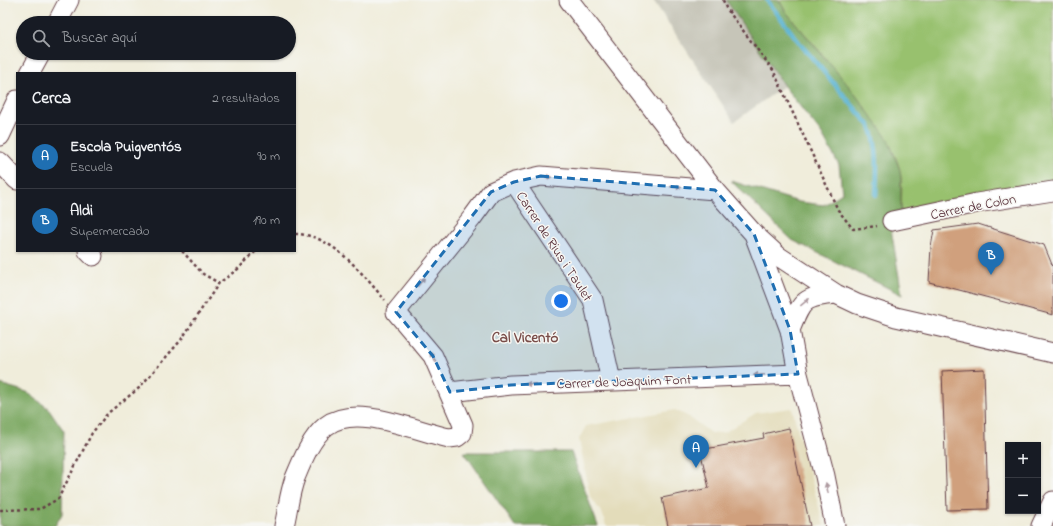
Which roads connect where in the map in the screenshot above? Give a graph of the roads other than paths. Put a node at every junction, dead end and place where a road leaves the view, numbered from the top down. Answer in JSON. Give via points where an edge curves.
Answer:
{"nodes":[{"id":1,"x":69,"y":0,"type":"edge"},
{"id":2,"x":569,"y":0,"type":"edge"},
{"id":3,"x":61,"y":16,"type":"edge"},
{"id":4,"x":37,"y":60,"type":"edge"},
{"id":5,"x":31,"y":72,"type":"edge"},
{"id":6,"x":16,"y":102,"type":"edge"},
{"id":7,"x":0,"y":136,"type":"edge"},
{"id":8,"x":0,"y":162,"type":"edge"},
{"id":9,"x":16,"y":179,"type":"edge"},
{"id":10,"x":514,"y":182,"type":"junction"},
{"id":11,"x":715,"y":190,"type":"junction"},
{"id":12,"x":1053,"y":191,"type":"edge"},
{"id":13,"x":892,"y":221,"type":"road end"},
{"id":14,"x":754,"y":234,"type":"junction"},
{"id":15,"x":836,"y":294,"type":"junction"},
{"id":16,"x":790,"y":330,"type":"junction"},
{"id":17,"x":1053,"y":353,"type":"edge"},
{"id":18,"x":798,"y":374,"type":"junction"},
{"id":19,"x":611,"y":381,"type":"junction"},
{"id":20,"x":450,"y":392,"type":"junction"},
{"id":21,"x":1053,"y":500,"type":"edge"},
{"id":22,"x":284,"y":526,"type":"edge"},
{"id":23,"x":835,"y":526,"type":"edge"},
{"id":24,"x":1041,"y":526,"type":"edge"}],
"edges":[{"from":1,"to":3,"type":"street"},
{"from":2,"to":11,"type":"street"},
{"from":4,"to":5,"type":"street"},
{"from":6,"to":7,"type":"street"},
{"from":8,"to":9,"type":"street"},
{"from":10,"to":11,"type":"street","one_way":true,"via":[[541,176]]},
{"from":10,"to":19,"type":"street","name":"Carrer de Rius i Taulet","via":[[593,300]]},
{"from":20,"to":10,"type":"street","one_way":true,"via":[[433,356],[396,312],[491,192]]},
{"from":11,"to":14,"type":"street"},
{"from":12,"to":13,"type":"street","name":"Carrer de Colon","via":[[977,203]]},
{"from":14,"to":15,"type":"street","via":[[778,256]]},
{"from":14,"to":16,"type":"street"},
{"from":16,"to":15,"type":"street","one_way":true,"via":[[803,302],[815,296]]},
{"from":15,"to":17,"type":"street","via":[[896,317]]},
{"from":16,"to":18,"type":"street"},
{"from":18,"to":19,"type":"street","name":"Carrer de Joaquim Font","one_way":true},
{"from":23,"to":18,"type":"street","one_way":true,"via":[[825,476]]},
{"from":19,"to":20,"type":"street","name":"Carrer de Joaquim Font","one_way":true,"via":[[511,385]]},
{"from":20,"to":22,"type":"street","via":[[463,425],[462,433],[454,438],[366,417],[348,417],[326,426],[312,442],[295,479]]},
{"from":21,"to":24,"type":"street"}]}
